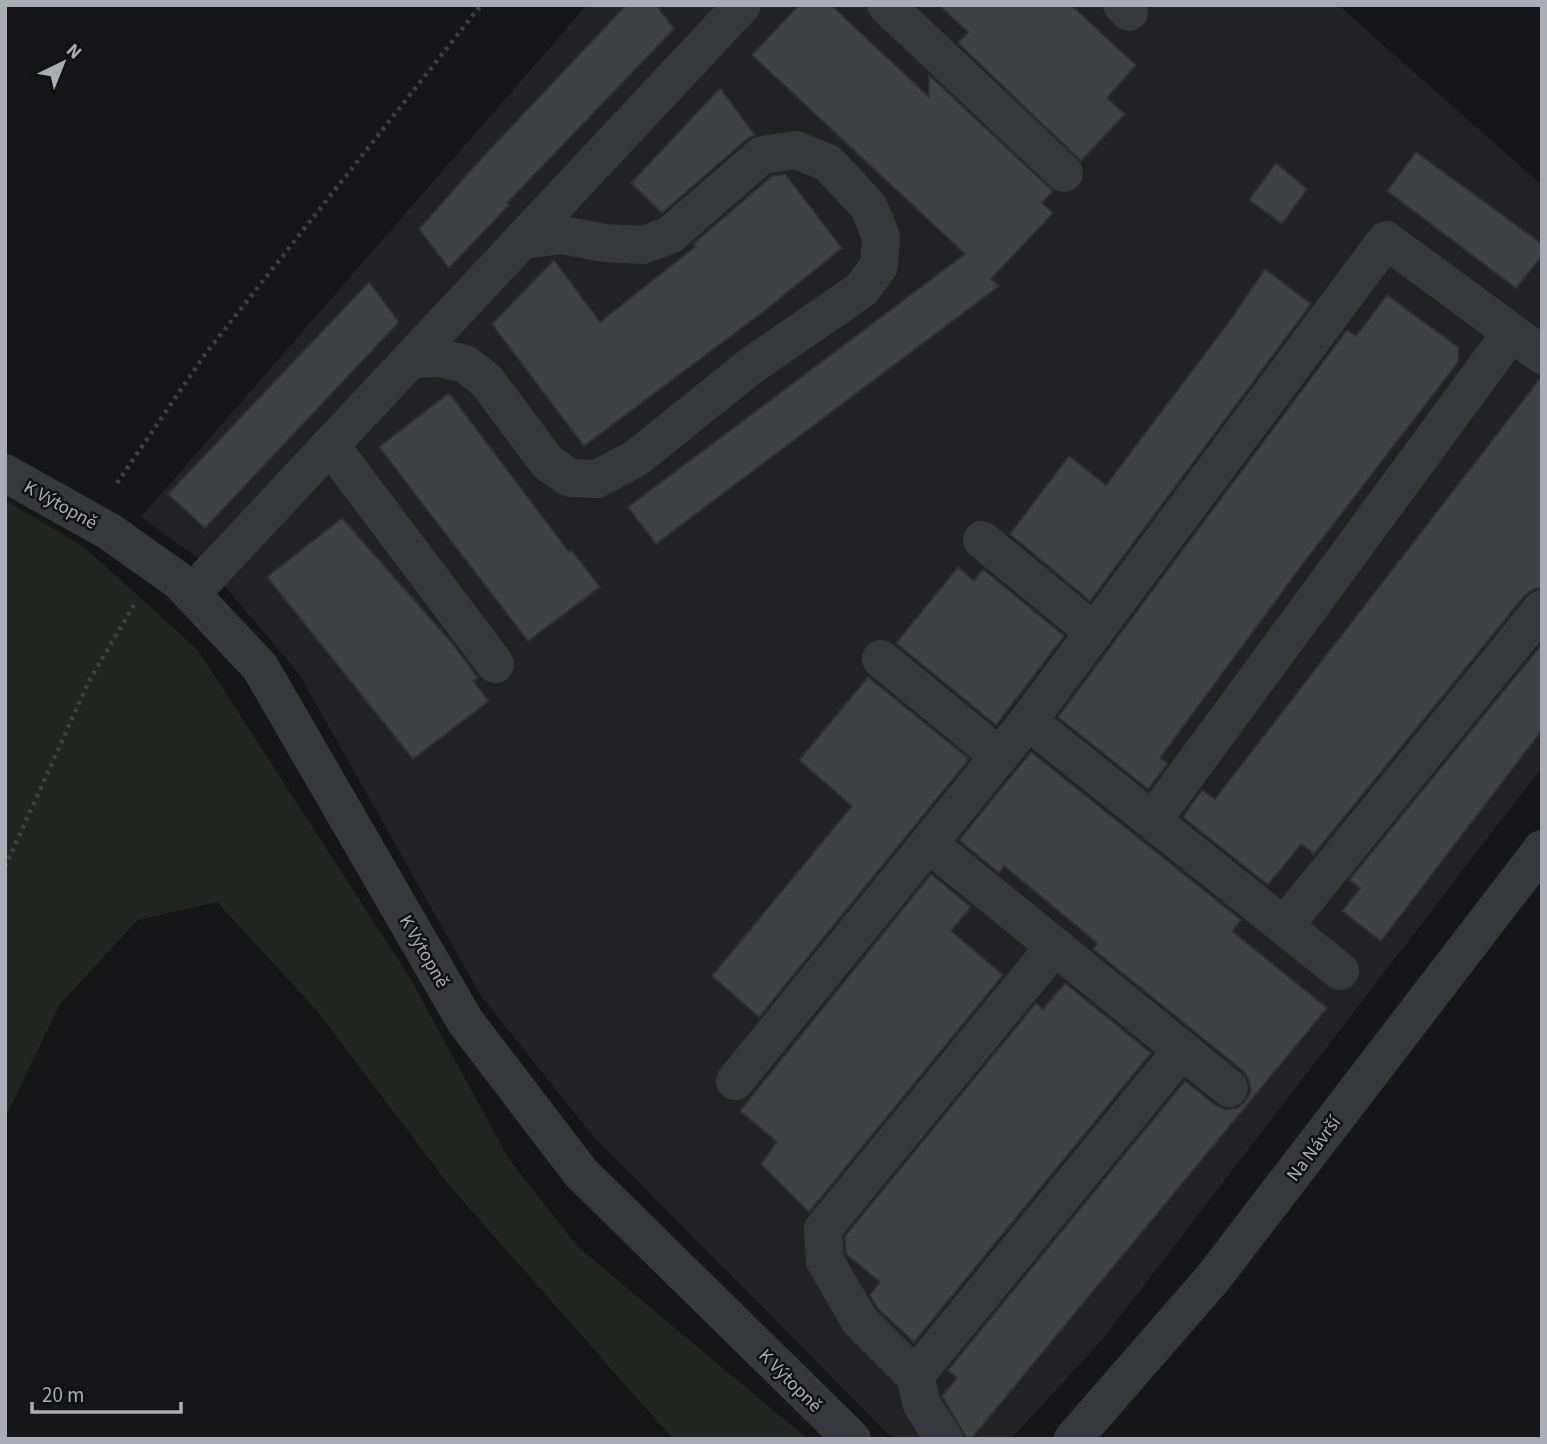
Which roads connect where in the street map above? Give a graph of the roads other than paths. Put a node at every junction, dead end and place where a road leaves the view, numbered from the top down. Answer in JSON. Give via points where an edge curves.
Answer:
{"nodes":[{"id":1,"x":742,"y":5,"type":"edge"},
{"id":2,"x":886,"y":5,"type":"edge"},
{"id":3,"x":1064,"y":173,"type":"dead end"},
{"id":4,"x":522,"y":240,"type":"junction"},
{"id":5,"x":1511,"y":333,"type":"junction"},
{"id":6,"x":1542,"y":355,"type":"edge"},
{"id":7,"x":411,"y":359,"type":"junction"},
{"id":8,"x":331,"y":445,"type":"junction"},
{"id":9,"x":5,"y":473,"type":"edge"},
{"id":10,"x":982,"y":540,"type":"dead end"},
{"id":11,"x":191,"y":594,"type":"junction"},
{"id":12,"x":1542,"y":609,"type":"edge"},
{"id":13,"x":1094,"y":632,"type":"junction"},
{"id":14,"x":881,"y":659,"type":"dead end"},
{"id":15,"x":495,"y":664,"type":"dead end"},
{"id":16,"x":1028,"y":721,"type":"junction"},
{"id":17,"x":999,"y":756,"type":"junction"},
{"id":18,"x":1153,"y":820,"type":"junction"},
{"id":19,"x":929,"y":844,"type":"junction"},
{"id":20,"x":1542,"y":849,"type":"edge"},
{"id":21,"x":1284,"y":926,"type":"junction"},
{"id":22,"x":1055,"y":946,"type":"junction"},
{"id":23,"x":1340,"y":971,"type":"dead end"},
{"id":24,"x":1181,"y":1050,"type":"junction"},
{"id":25,"x":734,"y":1081,"type":"dead end"},
{"id":26,"x":1229,"y":1088,"type":"dead end"},
{"id":27,"x":915,"y":1376,"type":"junction"},
{"id":28,"x":852,"y":1439,"type":"edge"},
{"id":29,"x":944,"y":1439,"type":"edge"},
{"id":30,"x":1073,"y":1439,"type":"edge"}],
"edges":[{"from":1,"to":4,"type":"street"},
{"from":2,"to":3,"type":"street"},
{"from":4,"to":7,"type":"street"},
{"from":4,"to":7,"type":"street","via":[[562,235],[643,245],[670,235],[762,155],[796,150],[828,163],[869,207],[881,237],[879,266],[860,290],[752,365],[635,458],[597,479],[570,478],[548,463],[486,380],[465,365],[440,358]]},
{"from":5,"to":6,"type":"street"},
{"from":5,"to":13,"type":"street","via":[[1386,240]]},
{"from":5,"to":18,"type":"street"},
{"from":7,"to":8,"type":"street"},
{"from":8,"to":11,"type":"street"},
{"from":8,"to":15,"type":"street"},
{"from":9,"to":11,"type":"street","name":"K Výtopně","via":[[110,531]]},
{"from":10,"to":13,"type":"street"},
{"from":11,"to":28,"type":"street","name":"K Výtopně","via":[[260,667],[465,1021],[581,1173]]},
{"from":12,"to":21,"type":"street"},
{"from":13,"to":16,"type":"street"},
{"from":14,"to":17,"type":"street"},
{"from":16,"to":17,"type":"street"},
{"from":16,"to":18,"type":"street"},
{"from":17,"to":19,"type":"street"},
{"from":18,"to":21,"type":"street"},
{"from":19,"to":22,"type":"street"},
{"from":19,"to":25,"type":"street"},
{"from":20,"to":30,"type":"street","name":"Na Návrší","via":[[1213,1278]]},
{"from":21,"to":23,"type":"street"},
{"from":22,"to":24,"type":"street"},
{"from":22,"to":27,"type":"street","via":[[823,1229],[825,1261],[860,1321]]},
{"from":24,"to":26,"type":"street"},
{"from":24,"to":27,"type":"street"},
{"from":27,"to":29,"type":"street","via":[[922,1405]]}]}
